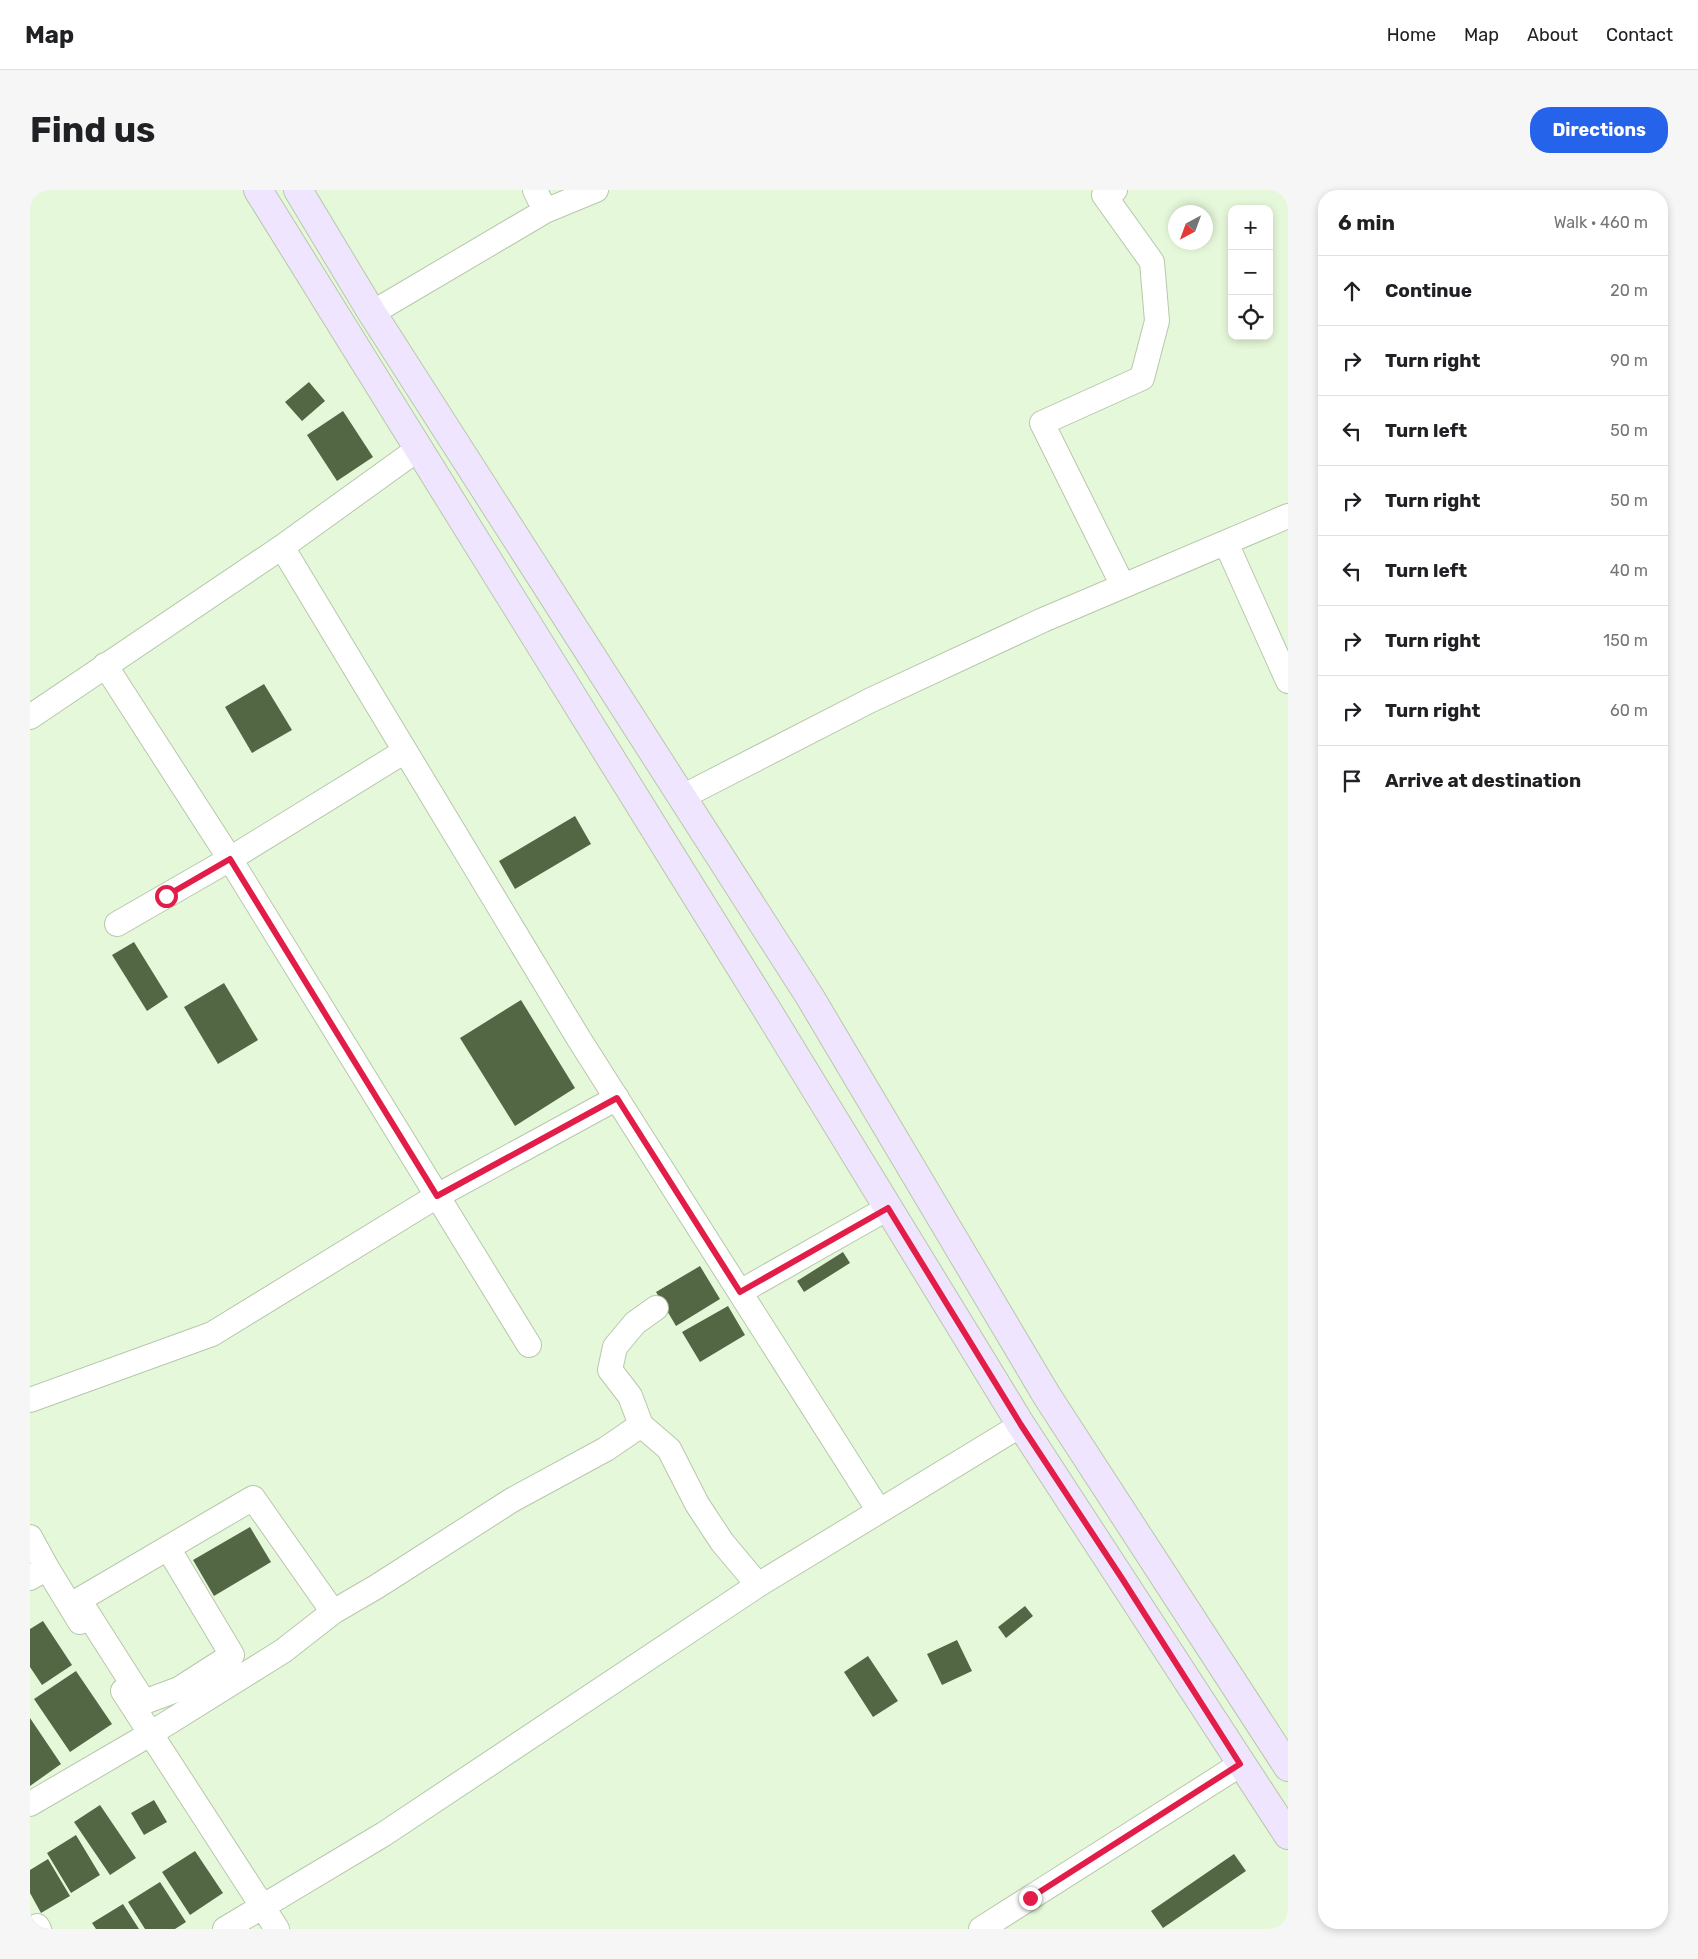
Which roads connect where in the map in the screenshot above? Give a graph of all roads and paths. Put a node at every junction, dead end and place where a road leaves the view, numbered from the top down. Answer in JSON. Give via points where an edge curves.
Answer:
{"nodes":[{"id":1,"x":258,"y":190,"type":"edge"},
{"id":2,"x":298,"y":190,"type":"edge"},
{"id":3,"x":535,"y":190,"type":"edge"},
{"id":4,"x":596,"y":190,"type":"edge"},
{"id":5,"x":1116,"y":190,"type":"edge"},
{"id":6,"x":545,"y":211,"type":"junction"},
{"id":7,"x":372,"y":313,"type":"junction"},
{"id":8,"x":418,"y":449,"type":"junction"},
{"id":9,"x":1288,"y":516,"type":"edge"},
{"id":10,"x":1226,"y":543,"type":"junction"},
{"id":11,"x":282,"y":547,"type":"junction"},
{"id":12,"x":1123,"y":586,"type":"junction"},
{"id":13,"x":105,"y":665,"type":"junction"},
{"id":14,"x":1288,"y":681,"type":"edge"},
{"id":15,"x":30,"y":717,"type":"edge"},
{"id":16,"x":405,"y":751,"type":"junction"},
{"id":17,"x":682,"y":797,"type":"junction"},
{"id":18,"x":230,"y":859,"type":"junction"},
{"id":19,"x":117,"y":924,"type":"dead end"},
{"id":20,"x":617,"y":1098,"type":"junction"},
{"id":21,"x":437,"y":1196,"type":"junction"},
{"id":22,"x":888,"y":1208,"type":"junction"},
{"id":23,"x":740,"y":1292,"type":"junction"},
{"id":24,"x":656,"y":1308,"type":"dead end"},
{"id":25,"x":529,"y":1345,"type":"dead end"},
{"id":26,"x":30,"y":1400,"type":"edge"},
{"id":27,"x":641,"y":1424,"type":"junction"},
{"id":28,"x":1021,"y":1425,"type":"junction"},
{"id":29,"x":879,"y":1511,"type":"junction"},
{"id":30,"x":30,"y":1537,"type":"edge"},
{"id":31,"x":168,"y":1548,"type":"junction"},
{"id":32,"x":38,"y":1573,"type":"edge"},
{"id":33,"x":758,"y":1586,"type":"junction"},
{"id":34,"x":333,"y":1612,"type":"junction"},
{"id":35,"x":150,"y":1734,"type":"junction"},
{"id":36,"x":1240,"y":1764,"type":"junction"},
{"id":37,"x":1288,"y":1767,"type":"edge"},
{"id":38,"x":30,"y":1804,"type":"edge"},
{"id":39,"x":1288,"y":1835,"type":"edge"},
{"id":40,"x":263,"y":1905,"type":"junction"},
{"id":41,"x":32,"y":1929,"type":"edge"},
{"id":42,"x":39,"y":1929,"type":"edge"},
{"id":43,"x":225,"y":1929,"type":"edge"},
{"id":44,"x":277,"y":1929,"type":"edge"},
{"id":45,"x":981,"y":1929,"type":"edge"}],
"edges":[{"from":1,"to":8,"type":"main road"},
{"from":2,"to":7,"type":"main road"},
{"from":3,"to":6,"type":"street"},
{"from":4,"to":6,"type":"street"},
{"from":5,"to":12,"type":"street","via":[[1104,196],[1152,262],[1157,321],[1142,378],[1042,423]]},
{"from":6,"to":7,"type":"street"},
{"from":7,"to":17,"type":"main road"},
{"from":8,"to":11,"type":"street"},
{"from":8,"to":22,"type":"main road"},
{"from":9,"to":10,"type":"street"},
{"from":10,"to":12,"type":"street"},
{"from":10,"to":14,"type":"street"},
{"from":11,"to":13,"type":"street"},
{"from":11,"to":16,"type":"street"},
{"from":12,"to":17,"type":"street","via":[[871,700]]},
{"from":13,"to":15,"type":"street"},
{"from":13,"to":18,"type":"street"},
{"from":16,"to":18,"type":"street"},
{"from":16,"to":20,"type":"street"},
{"from":17,"to":37,"type":"main road","via":[[810,998],[1047,1396]]},
{"from":18,"to":19,"type":"street"},
{"from":18,"to":21,"type":"street"},
{"from":20,"to":21,"type":"street"},
{"from":20,"to":23,"type":"street"},
{"from":21,"to":25,"type":"street"},
{"from":21,"to":26,"type":"street","via":[[212,1334]]},
{"from":22,"to":23,"type":"street"},
{"from":22,"to":28,"type":"main road"},
{"from":23,"to":29,"type":"street"},
{"from":24,"to":27,"type":"street","via":[[635,1324],[615,1347],[610,1370],[630,1396]]},
{"from":27,"to":33,"type":"street","via":[[669,1449],[702,1512]]},
{"from":27,"to":34,"type":"street","via":[[606,1449],[512,1500]]},
{"from":28,"to":29,"type":"street"},
{"from":28,"to":36,"type":"main road"},
{"from":29,"to":33,"type":"street"},
{"from":30,"to":32,"type":"street"},
{"from":31,"to":31,"type":"street","via":[[79,1600],[144,1702],[179,1688],[232,1656]]},
{"from":31,"to":34,"type":"street","via":[[253,1498]]},
{"from":32,"to":35,"type":"street"},
{"from":33,"to":40,"type":"street","via":[[384,1834]]},
{"from":34,"to":35,"type":"street","via":[[283,1650]]},
{"from":35,"to":38,"type":"street"},
{"from":35,"to":40,"type":"street"},
{"from":36,"to":39,"type":"main road"},
{"from":36,"to":45,"type":"street"},
{"from":40,"to":43,"type":"street"},
{"from":40,"to":44,"type":"street"},
{"from":41,"to":42,"type":"street","via":[[37,1926]]}]}
